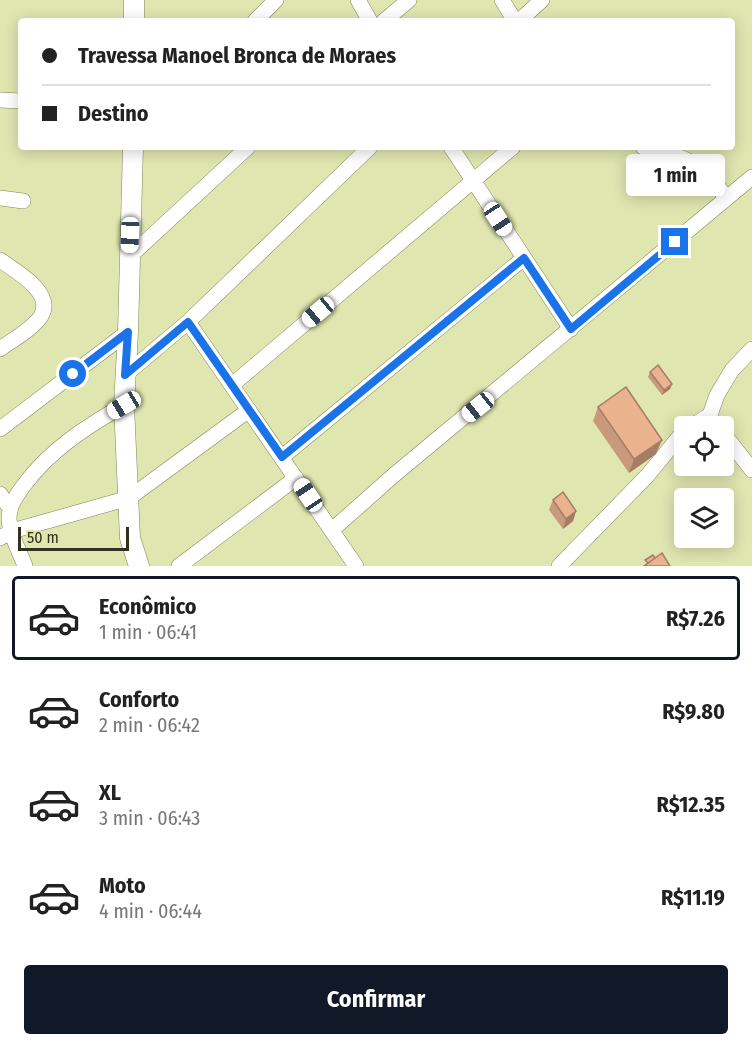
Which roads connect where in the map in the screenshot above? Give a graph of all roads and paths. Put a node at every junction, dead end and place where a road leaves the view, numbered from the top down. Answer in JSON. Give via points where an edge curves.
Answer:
{"nodes":[{"id":1,"x":276,"y":0,"type":"edge"},
{"id":2,"x":358,"y":0,"type":"edge"},
{"id":3,"x":409,"y":0,"type":"edge"},
{"id":4,"x":502,"y":0,"type":"edge"},
{"id":5,"x":542,"y":0,"type":"edge"},
{"id":6,"x":258,"y":18,"type":"edge"},
{"id":7,"x":368,"y":18,"type":"edge"},
{"id":8,"x":388,"y":18,"type":"edge"},
{"id":9,"x":515,"y":18,"type":"edge"},
{"id":10,"x":521,"y":18,"type":"edge"},
{"id":11,"x":0,"y":100,"type":"edge"},
{"id":12,"x":18,"y":101,"type":"edge"},
{"id":13,"x":133,"y":150,"type":"edge"},
{"id":14,"x":245,"y":150,"type":"edge"},
{"id":15,"x":367,"y":150,"type":"edge"},
{"id":16,"x":453,"y":150,"type":"edge"},
{"id":17,"x":509,"y":150,"type":"edge"},
{"id":18,"x":654,"y":150,"type":"edge"},
{"id":19,"x":752,"y":177,"type":"edge"},
{"id":20,"x":472,"y":180,"type":"junction"},
{"id":21,"x":0,"y":198,"type":"edge"},
{"id":22,"x":727,"y":198,"type":"junction"},
{"id":23,"x":23,"y":201,"type":"dead end"},
{"id":24,"x":129,"y":257,"type":"junction"},
{"id":25,"x":524,"y":258,"type":"junction"},
{"id":26,"x":0,"y":260,"type":"edge"},
{"id":27,"x":188,"y":322,"type":"junction"},
{"id":28,"x":571,"y":329,"type":"junction"},
{"id":29,"x":128,"y":332,"type":"junction"},
{"id":30,"x":752,"y":349,"type":"edge"},
{"id":31,"x":0,"y":350,"type":"edge"},
{"id":32,"x":125,"y":375,"type":"junction"},
{"id":33,"x":232,"y":385,"type":"junction"},
{"id":34,"x":124,"y":405,"type":"junction"},
{"id":35,"x":249,"y":410,"type":"junction"},
{"id":36,"x":715,"y":416,"type":"edge"},
{"id":37,"x":0,"y":429,"type":"edge"},
{"id":38,"x":674,"y":444,"type":"edge"},
{"id":39,"x":734,"y":447,"type":"edge"},
{"id":40,"x":282,"y":457,"type":"junction"},
{"id":41,"x":752,"y":470,"type":"edge"},
{"id":42,"x":296,"y":478,"type":"junction"},
{"id":43,"x":0,"y":494,"type":"edge"},
{"id":44,"x":129,"y":498,"type":"junction"},
{"id":45,"x":10,"y":508,"type":"junction"},
{"id":46,"x":332,"y":530,"type":"junction"},
{"id":47,"x":6,"y":535,"type":"edge"},
{"id":48,"x":25,"y":566,"type":"edge"},
{"id":49,"x":139,"y":566,"type":"edge"},
{"id":50,"x":179,"y":566,"type":"edge"},
{"id":51,"x":357,"y":566,"type":"edge"},
{"id":52,"x":559,"y":566,"type":"edge"}],
"edges":[{"from":1,"to":6,"type":"street"},
{"from":2,"to":7,"type":"street"},
{"from":3,"to":8,"type":"street"},
{"from":4,"to":9,"type":"street"},
{"from":5,"to":10,"type":"street"},
{"from":11,"to":12,"type":"street"},
{"from":13,"to":24,"type":"street"},
{"from":14,"to":24,"type":"street"},
{"from":15,"to":27,"type":"street"},
{"from":16,"to":20,"type":"street"},
{"from":17,"to":20,"type":"street"},
{"from":18,"to":22,"type":"street","via":[[698,165]]},
{"from":19,"to":22,"type":"street"},
{"from":20,"to":25,"type":"street"},
{"from":20,"to":33,"type":"street"},
{"from":21,"to":23,"type":"street"},
{"from":22,"to":28,"type":"street"},
{"from":24,"to":29,"type":"street"},
{"from":25,"to":28,"type":"street"},
{"from":25,"to":40,"type":"street"},
{"from":26,"to":31,"type":"street","via":[[33,284],[43,309],[33,325]]},
{"from":27,"to":32,"type":"street"},
{"from":27,"to":33,"type":"street"},
{"from":28,"to":46,"type":"street"},
{"from":29,"to":32,"type":"street"},
{"from":29,"to":37,"type":"street"},
{"from":30,"to":36,"type":"street","via":[[717,395]]},
{"from":32,"to":34,"type":"street"},
{"from":33,"to":35,"type":"street"},
{"from":34,"to":44,"type":"street"},
{"from":34,"to":45,"type":"street","via":[[64,443],[30,477]]},
{"from":35,"to":40,"type":"street"},
{"from":35,"to":44,"type":"street"},
{"from":38,"to":52,"type":"street","via":[[648,476]]},
{"from":39,"to":41,"type":"street"},
{"from":40,"to":42,"type":"street"},
{"from":42,"to":46,"type":"street"},
{"from":42,"to":50,"type":"street"},
{"from":43,"to":45,"type":"street"},
{"from":44,"to":47,"type":"street"},
{"from":44,"to":49,"type":"street","via":[[130,538]]},
{"from":45,"to":47,"type":"street"},
{"from":46,"to":51,"type":"street"},
{"from":47,"to":48,"type":"street"}]}
